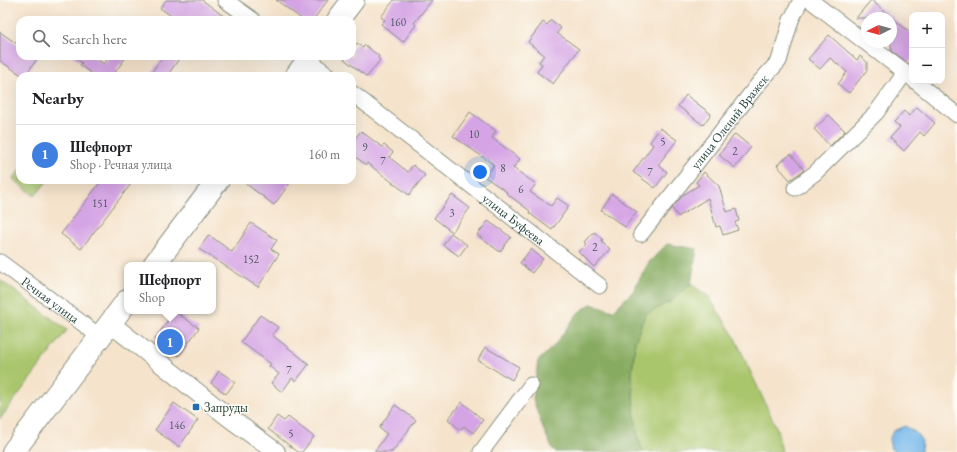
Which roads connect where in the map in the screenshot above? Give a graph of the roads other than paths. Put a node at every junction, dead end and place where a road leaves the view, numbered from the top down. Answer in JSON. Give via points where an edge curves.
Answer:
{"nodes":[{"id":1,"x":225,"y":0,"type":"edge"},
{"id":2,"x":354,"y":0,"type":"edge"},
{"id":3,"x":801,"y":0,"type":"edge"},
{"id":4,"x":810,"y":0,"type":"edge"},
{"id":5,"x":247,"y":16,"type":"edge"},
{"id":6,"x":341,"y":16,"type":"edge"},
{"id":7,"x":305,"y":62,"type":"edge"},
{"id":8,"x":323,"y":72,"type":"edge"},
{"id":9,"x":909,"y":75,"type":"edge"},
{"id":10,"x":909,"y":79,"type":"edge"},
{"id":11,"x":920,"y":84,"type":"edge"},
{"id":12,"x":356,"y":96,"type":"edge"},
{"id":13,"x":957,"y":114,"type":"edge"},
{"id":14,"x":215,"y":184,"type":"edge"},
{"id":15,"x":795,"y":188,"type":"dead end"},
{"id":16,"x":641,"y":234,"type":"dead end"},
{"id":17,"x":0,"y":262,"type":"edge"},
{"id":18,"x":156,"y":262,"type":"edge"},
{"id":19,"x":600,"y":286,"type":"dead end"},
{"id":20,"x":124,"y":305,"type":"edge"},
{"id":21,"x":105,"y":330,"type":"junction"},
{"id":22,"x":531,"y":385,"type":"dead end"},
{"id":23,"x":13,"y":452,"type":"edge"},
{"id":24,"x":276,"y":452,"type":"edge"},
{"id":25,"x":481,"y":452,"type":"edge"}],
"edges":[{"from":1,"to":5,"type":"street"},
{"from":2,"to":6,"type":"main road"},
{"from":3,"to":16,"type":"street","name":"улица Олений Вражек","via":[[791,20],[779,61],[742,104]]},
{"from":4,"to":9,"type":"street"},
{"from":7,"to":8,"type":"street"},
{"from":10,"to":15,"type":"street","via":[[815,173]]},
{"from":11,"to":13,"type":"street"},
{"from":12,"to":19,"type":"street","name":"улица Буфеева"},
{"from":14,"to":18,"type":"main road"},
{"from":17,"to":21,"type":"street","name":"Речная улица"},
{"from":20,"to":21,"type":"main road"},
{"from":21,"to":23,"type":"main road"},
{"from":21,"to":24,"type":"street","name":"Речная улица"},
{"from":22,"to":25,"type":"street"}]}
